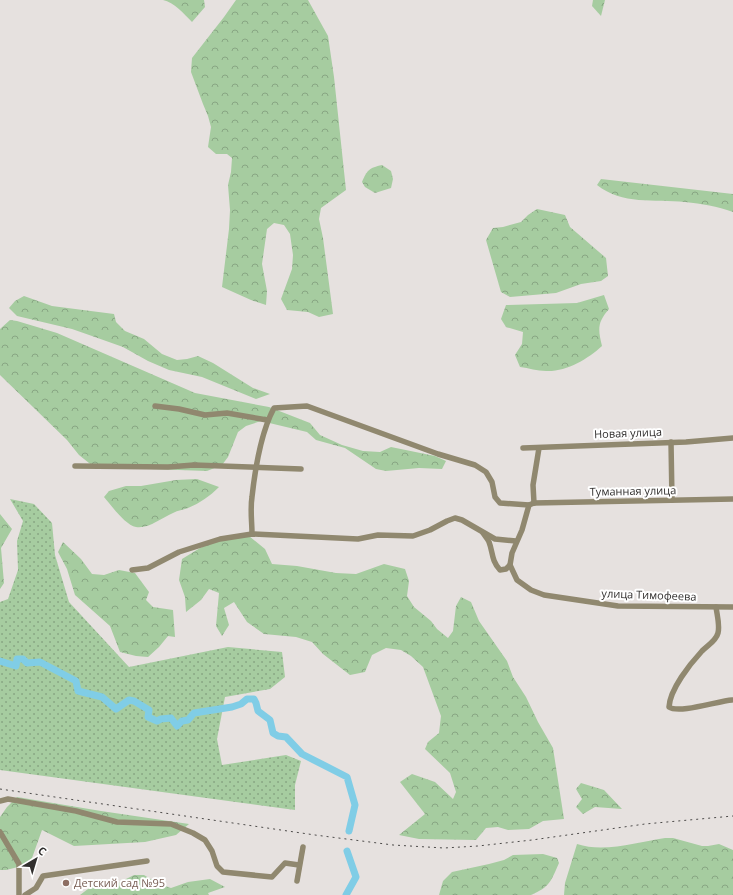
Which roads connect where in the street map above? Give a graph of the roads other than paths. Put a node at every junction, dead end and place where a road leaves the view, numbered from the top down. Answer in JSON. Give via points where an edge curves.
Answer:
{"nodes":[{"id":1,"x":154,"y":406,"type":"dead end"},
{"id":2,"x":267,"y":420,"type":"junction"},
{"id":3,"x":733,"y":438,"type":"edge"},
{"id":4,"x":671,"y":442,"type":"junction"},
{"id":5,"x":523,"y":448,"type":"dead end"},
{"id":6,"x":539,"y":448,"type":"junction"},
{"id":7,"x":75,"y":466,"type":"dead end"},
{"id":8,"x":257,"y":467,"type":"junction"},
{"id":9,"x":301,"y":469,"type":"dead end"},
{"id":10,"x":733,"y":499,"type":"edge"},
{"id":11,"x":672,"y":500,"type":"junction"},
{"id":12,"x":531,"y":504,"type":"junction"},
{"id":13,"x":481,"y":532,"type":"junction"},
{"id":14,"x":252,"y":534,"type":"junction"},
{"id":15,"x":516,"y":541,"type":"junction"},
{"id":16,"x":510,"y":565,"type":"junction"},
{"id":17,"x":132,"y":570,"type":"dead end"},
{"id":18,"x":733,"y":606,"type":"edge"},
{"id":19,"x":716,"y":608,"type":"junction"},
{"id":20,"x":732,"y":700,"type":"edge"},
{"id":21,"x":0,"y":801,"type":"edge"},
{"id":22,"x":0,"y":832,"type":"edge"},
{"id":23,"x":303,"y":847,"type":"dead end"},
{"id":24,"x":147,"y":861,"type":"dead end"},
{"id":25,"x":299,"y":864,"type":"junction"},
{"id":26,"x":297,"y":882,"type":"dead end"},
{"id":27,"x":19,"y":895,"type":"edge"},
{"id":28,"x":25,"y":895,"type":"edge"}],
"edges":[{"from":1,"to":2,"type":"street","via":[[205,415],[228,413]]},
{"from":2,"to":8,"type":"street"},
{"from":2,"to":12,"type":"street","name":"Туманная улица","via":[[274,408],[307,406],[475,465],[486,472],[492,482],[495,497],[500,503]]},
{"from":3,"to":4,"type":"street","name":"Новая улица"},
{"from":4,"to":6,"type":"street","name":"Новая улица"},
{"from":4,"to":11,"type":"street"},
{"from":5,"to":6,"type":"street","name":"Новая улица"},
{"from":6,"to":12,"type":"street"},
{"from":7,"to":8,"type":"street"},
{"from":8,"to":9,"type":"street"},
{"from":8,"to":14,"type":"street","via":[[252,498]]},
{"from":10,"to":11,"type":"street","name":"Туманная улица"},
{"from":11,"to":12,"type":"street","name":"Туманная улица"},
{"from":12,"to":15,"type":"street"},
{"from":13,"to":14,"type":"street","via":[[455,518],[413,536],[378,535],[358,539]]},
{"from":13,"to":15,"type":"street","via":[[495,539]]},
{"from":13,"to":16,"type":"street","via":[[489,541],[500,570]]},
{"from":14,"to":17,"type":"street","via":[[220,539],[179,552],[148,568]]},
{"from":15,"to":16,"type":"street"},
{"from":16,"to":19,"type":"street","name":"улица Тимофеева","via":[[521,584],[544,595],[618,606]]},
{"from":18,"to":19,"type":"street","name":"улица Тимофеева"},
{"from":19,"to":20,"type":"street","via":[[718,633],[714,642],[706,647],[687,669],[675,688],[669,707],[673,710],[683,709]]},
{"from":21,"to":25,"type":"street","via":[[8,799],[76,811],[117,822],[171,824],[204,840],[222,872],[272,878],[285,863]]},
{"from":22,"to":27,"type":"street","via":[[19,864]]},
{"from":23,"to":25,"type":"street"},
{"from":24,"to":28,"type":"street","via":[[43,876],[36,888]]},
{"from":25,"to":26,"type":"street"}]}
